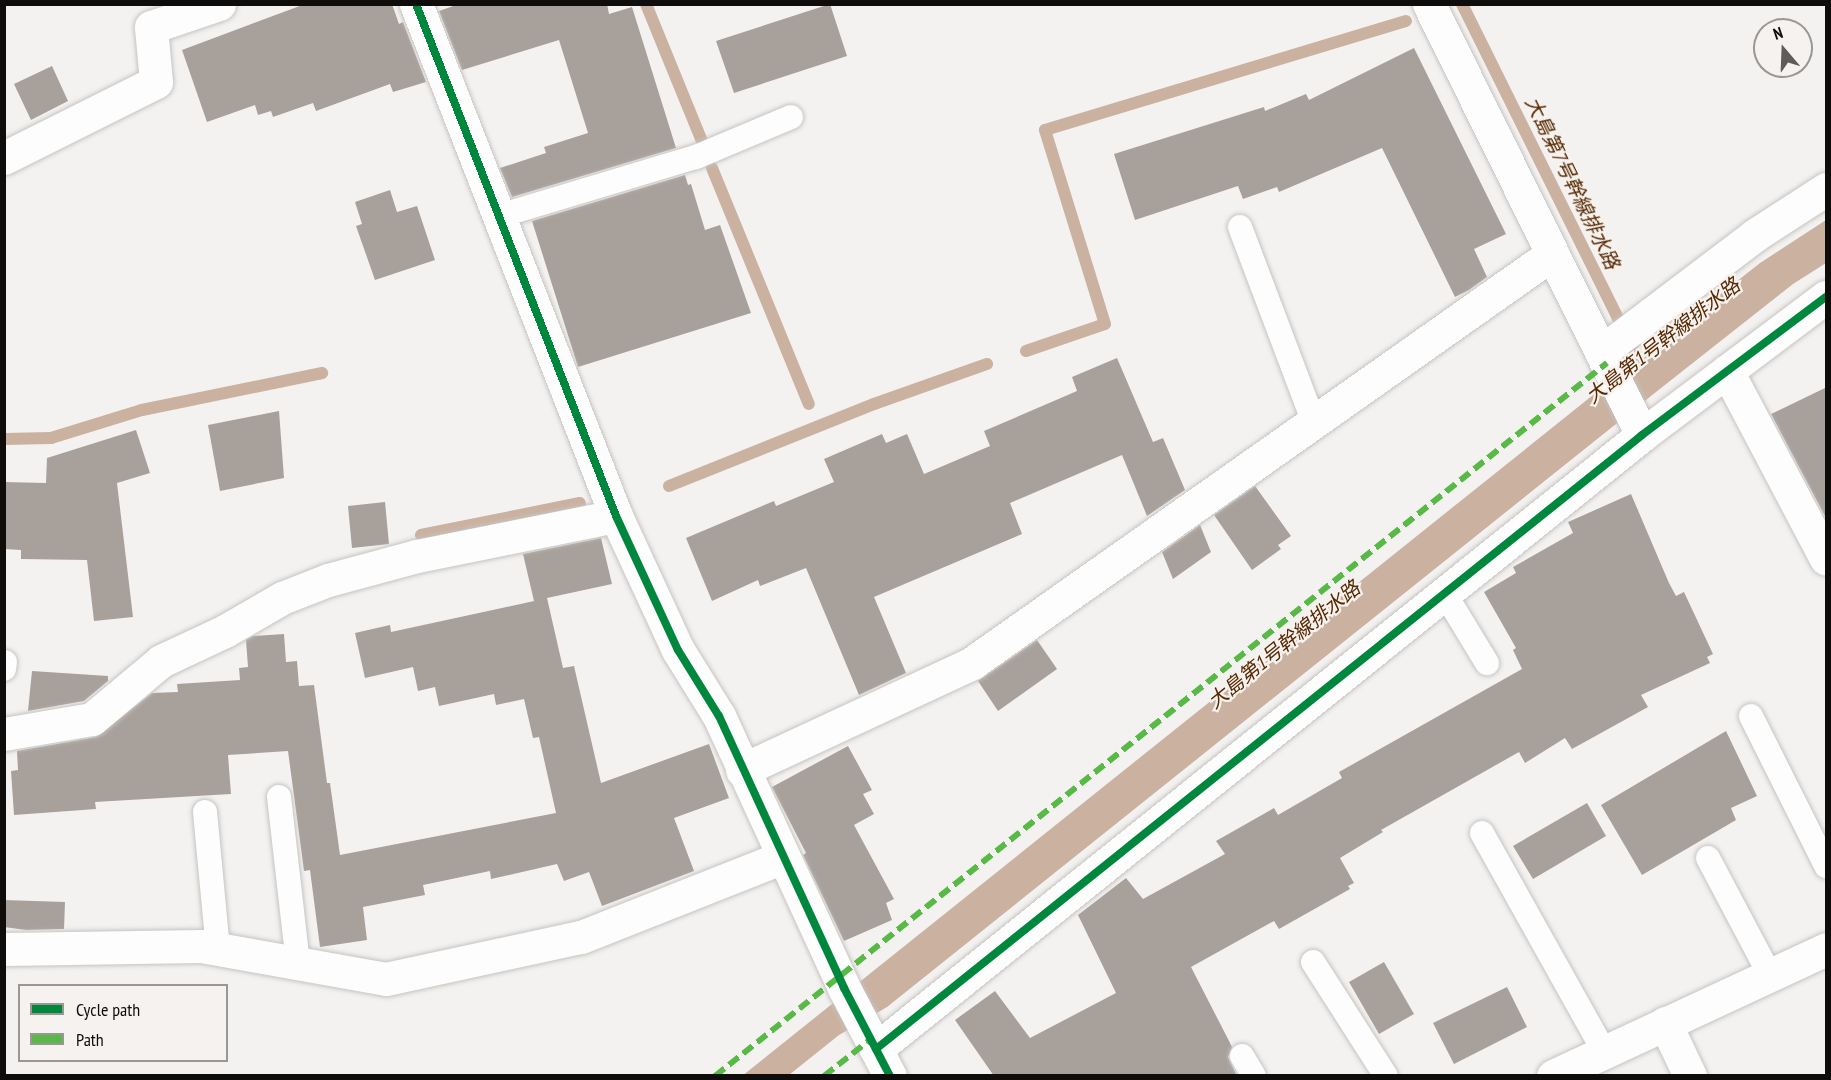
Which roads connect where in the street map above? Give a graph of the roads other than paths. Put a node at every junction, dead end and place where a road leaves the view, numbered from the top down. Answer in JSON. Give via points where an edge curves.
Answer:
{"nodes":[{"id":1,"x":219,"y":4,"type":"edge"},
{"id":2,"x":416,"y":4,"type":"edge"},
{"id":3,"x":1429,"y":4,"type":"edge"},
{"id":4,"x":147,"y":16,"type":"edge"},
{"id":5,"x":791,"y":117,"type":"dead end"},
{"id":6,"x":4,"y":158,"type":"edge"},
{"id":7,"x":1827,"y":189,"type":"edge"},
{"id":8,"x":499,"y":216,"type":"junction"},
{"id":9,"x":1240,"y":227,"type":"dead end"},
{"id":10,"x":1552,"y":254,"type":"junction"},
{"id":11,"x":1827,"y":297,"type":"edge"},
{"id":12,"x":1615,"y":349,"type":"junction"},
{"id":13,"x":1727,"y":371,"type":"junction"},
{"id":14,"x":1314,"y":423,"type":"junction"},
{"id":15,"x":1638,"y":427,"type":"junction"},
{"id":16,"x":616,"y":516,"type":"junction"},
{"id":17,"x":1827,"y":559,"type":"edge"},
{"id":18,"x":1445,"y":594,"type":"junction"},
{"id":19,"x":5,"y":662,"type":"edge"},
{"id":20,"x":1487,"y":663,"type":"dead end"},
{"id":21,"x":4,"y":669,"type":"edge"},
{"id":22,"x":1751,"y":716,"type":"dead end"},
{"id":23,"x":4,"y":734,"type":"edge"},
{"id":24,"x":742,"y":770,"type":"junction"},
{"id":25,"x":279,"y":797,"type":"dead end"},
{"id":26,"x":205,"y":812,"type":"dead end"},
{"id":27,"x":1482,"y":833,"type":"dead end"},
{"id":28,"x":783,"y":857,"type":"junction"},
{"id":29,"x":1708,"y":858,"type":"dead end"},
{"id":30,"x":1827,"y":866,"type":"edge"},
{"id":31,"x":4,"y":949,"type":"edge"},
{"id":32,"x":218,"y":949,"type":"junction"},
{"id":33,"x":1827,"y":949,"type":"edge"},
{"id":34,"x":1312,"y":962,"type":"dead end"},
{"id":35,"x":298,"y":963,"type":"junction"},
{"id":36,"x":1770,"y":975,"type":"junction"},
{"id":37,"x":1665,"y":1023,"type":"junction"},
{"id":38,"x":877,"y":1051,"type":"edge"},
{"id":39,"x":1604,"y":1051,"type":"junction"},
{"id":40,"x":1386,"y":1076,"type":"edge"},
{"id":41,"x":1553,"y":1076,"type":"edge"},
{"id":42,"x":1690,"y":1076,"type":"edge"}],
"edges":[{"from":1,"to":4,"type":"street"},
{"from":2,"to":8,"type":"street"},
{"from":3,"to":10,"type":"street"},
{"from":4,"to":6,"type":"street","via":[[156,82]]},
{"from":5,"to":8,"type":"lane","via":[[696,157]]},
{"from":7,"to":12,"type":"street","via":[[1755,235]]},
{"from":8,"to":16,"type":"street"},
{"from":9,"to":14,"type":"lane"},
{"from":10,"to":12,"type":"street"},
{"from":10,"to":14,"type":"street"},
{"from":11,"to":13,"type":"street"},
{"from":12,"to":15,"type":"street"},
{"from":13,"to":15,"type":"street"},
{"from":13,"to":17,"type":"street"},
{"from":14,"to":24,"type":"street","via":[[972,663]]},
{"from":15,"to":18,"type":"street"},
{"from":16,"to":23,"type":"street","via":[[417,556],[328,580],[282,598],[161,661],[92,719]]},
{"from":16,"to":24,"type":"street","via":[[678,650],[719,716]]},
{"from":18,"to":20,"type":"lane"},
{"from":18,"to":38,"type":"street"},
{"from":19,"to":21,"type":"lane"},
{"from":22,"to":30,"type":"lane"},
{"from":24,"to":28,"type":"street"},
{"from":25,"to":35,"type":"lane"},
{"from":26,"to":32,"type":"lane"},
{"from":27,"to":39,"type":"lane"},
{"from":28,"to":35,"type":"street","via":[[581,937],[386,979]]},
{"from":28,"to":38,"type":"street"},
{"from":29,"to":36,"type":"lane"},
{"from":31,"to":32,"type":"street"},
{"from":32,"to":35,"type":"street"},
{"from":33,"to":36,"type":"street"},
{"from":34,"to":40,"type":"lane"},
{"from":36,"to":37,"type":"street"},
{"from":37,"to":39,"type":"street"},
{"from":37,"to":42,"type":"street"},
{"from":39,"to":41,"type":"street"}]}
